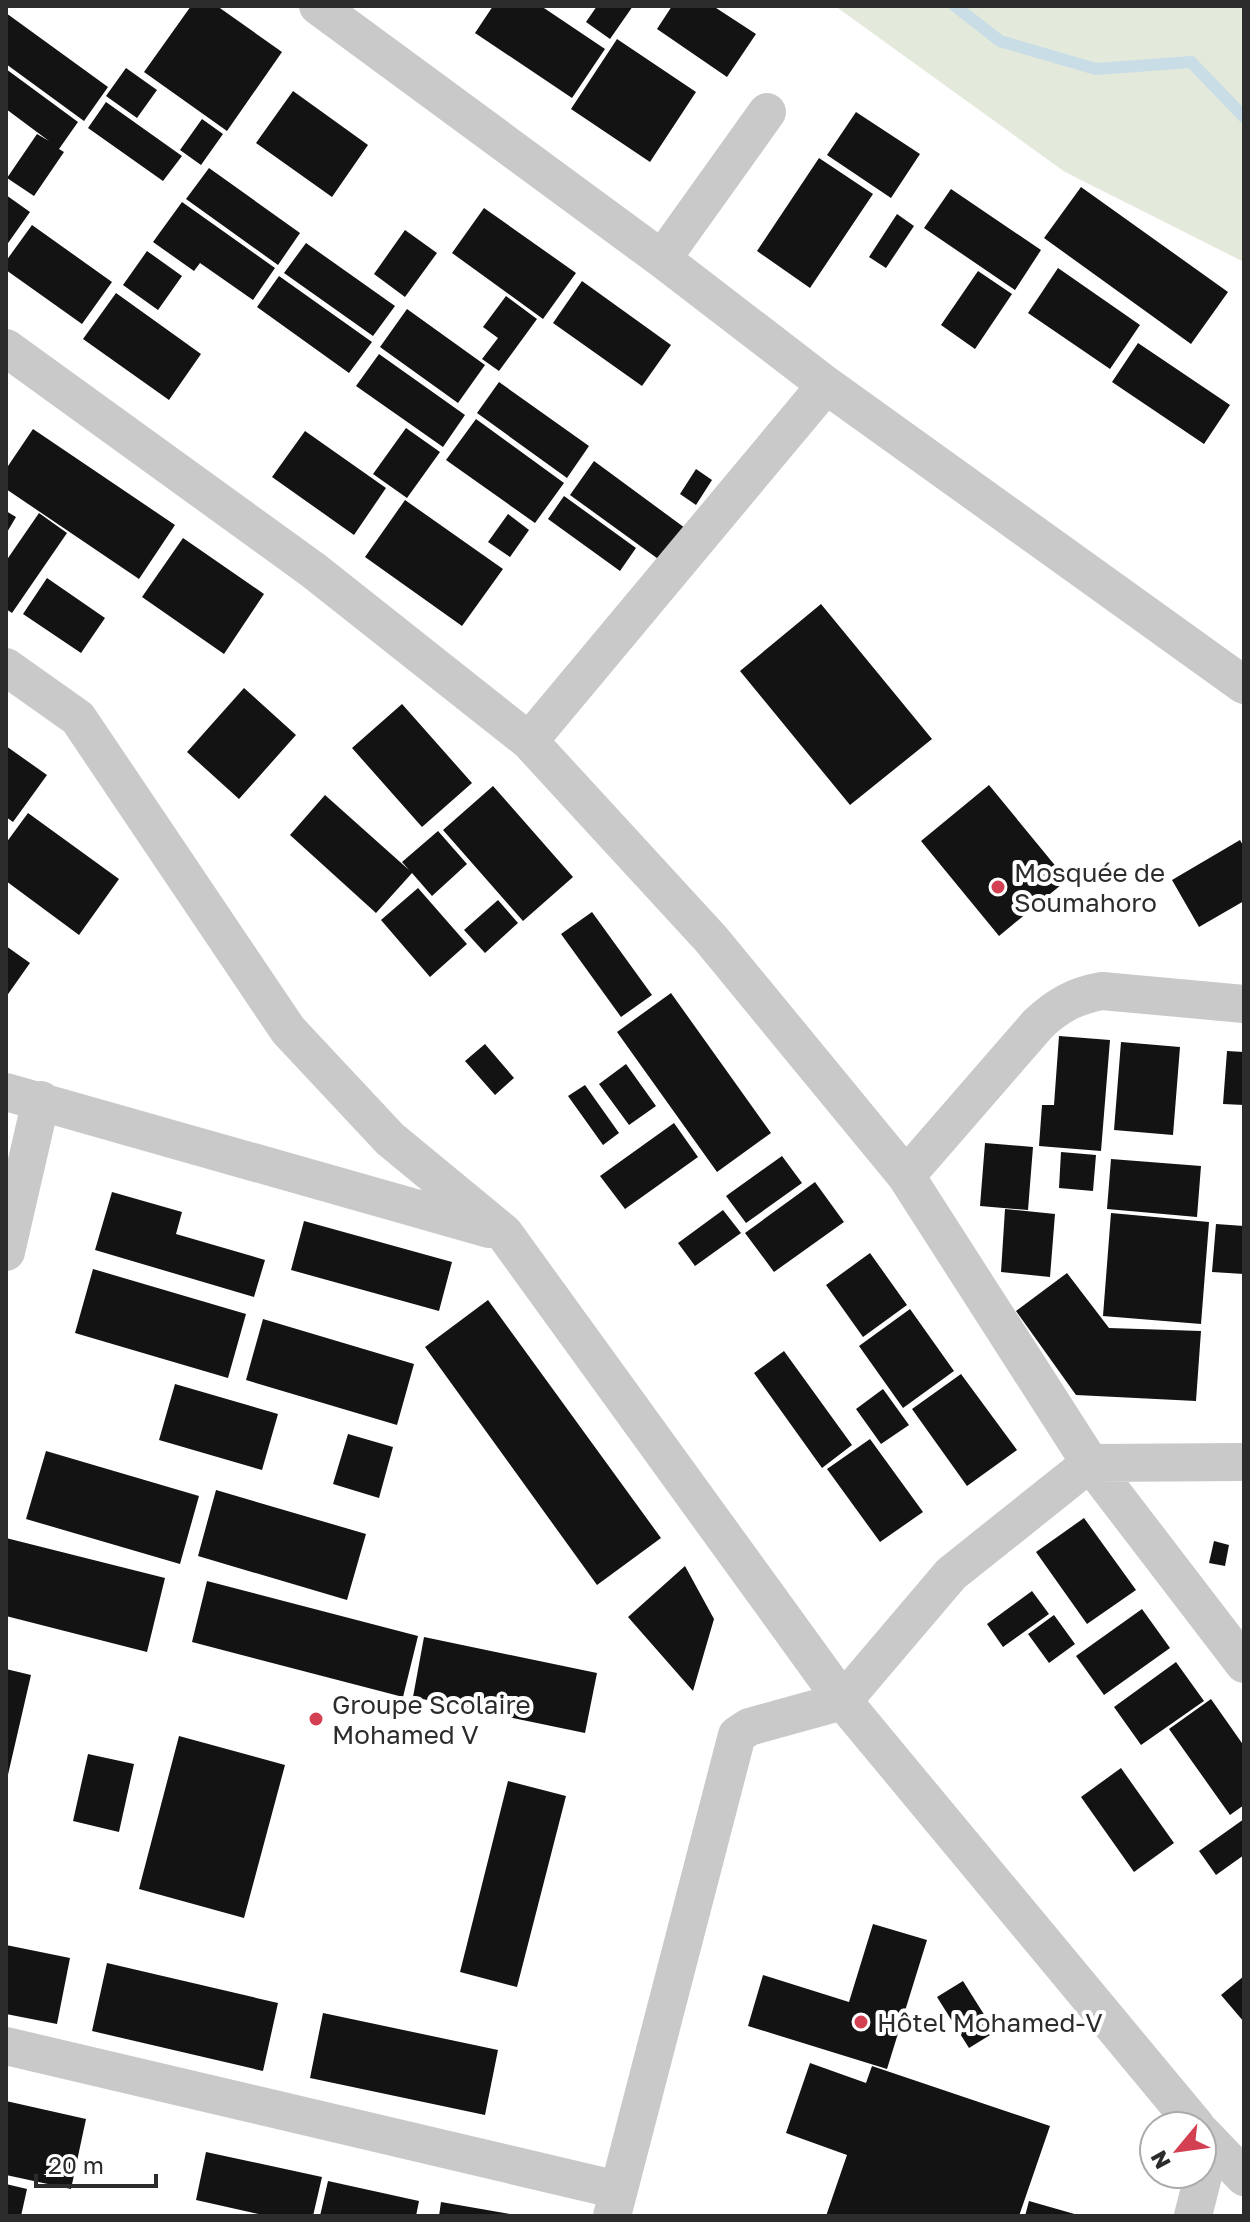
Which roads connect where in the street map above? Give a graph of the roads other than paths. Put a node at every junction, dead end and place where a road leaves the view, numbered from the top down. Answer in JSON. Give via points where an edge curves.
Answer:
{"nodes":[{"id":1,"x":318,"y":6,"type":"edge"},
{"id":2,"x":767,"y":112,"type":"dead end"},
{"id":3,"x":662,"y":259,"type":"junction"},
{"id":4,"x":6,"y":348,"type":"edge"},
{"id":5,"x":826,"y":385,"type":"junction"},
{"id":6,"x":6,"y":667,"type":"edge"},
{"id":7,"x":1244,"y":685,"type":"edge"},
{"id":8,"x":529,"y":741,"type":"junction"},
{"id":9,"x":1244,"y":1004,"type":"edge"},
{"id":10,"x":23,"y":1096,"type":"edge"},
{"id":11,"x":906,"y":1176,"type":"junction"},
{"id":12,"x":504,"y":1233,"type":"junction"},
{"id":13,"x":6,"y":1252,"type":"edge"},
{"id":14,"x":1244,"y":1462,"type":"edge"},
{"id":15,"x":1090,"y":1463,"type":"junction"},
{"id":16,"x":1244,"y":1664,"type":"edge"},
{"id":17,"x":843,"y":1701,"type":"junction"},
{"id":18,"x":6,"y":2046,"type":"edge"},
{"id":19,"x":1182,"y":2110,"type":"edge"},
{"id":20,"x":1218,"y":2150,"type":"edge"},
{"id":21,"x":1244,"y":2177,"type":"edge"},
{"id":22,"x":1196,"y":2190,"type":"edge"},
{"id":23,"x":615,"y":2203,"type":"edge"},
{"id":24,"x":1193,"y":2216,"type":"edge"}],
"edges":[{"from":1,"to":3,"type":"street"},
{"from":2,"to":3,"type":"street"},
{"from":3,"to":5,"type":"street"},
{"from":4,"to":8,"type":"street","via":[[313,570]]},
{"from":5,"to":7,"type":"street"},
{"from":5,"to":8,"type":"street"},
{"from":6,"to":12,"type":"street","via":[[78,718],[288,1030],[390,1139]]},
{"from":8,"to":11,"type":"street","via":[[711,939]]},
{"from":9,"to":11,"type":"street","via":[[1102,991],[1056,1007]]},
{"from":10,"to":12,"type":"street"},
{"from":10,"to":13,"type":"street"},
{"from":11,"to":15,"type":"street"},
{"from":12,"to":17,"type":"street"},
{"from":14,"to":15,"type":"street"},
{"from":15,"to":16,"type":"street"},
{"from":15,"to":17,"type":"street","via":[[951,1574]]},
{"from":17,"to":19,"type":"street"},
{"from":17,"to":23,"type":"street","via":[[737,1735]]},
{"from":18,"to":23,"type":"street"},
{"from":20,"to":21,"type":"street"},
{"from":22,"to":24,"type":"street"}]}
